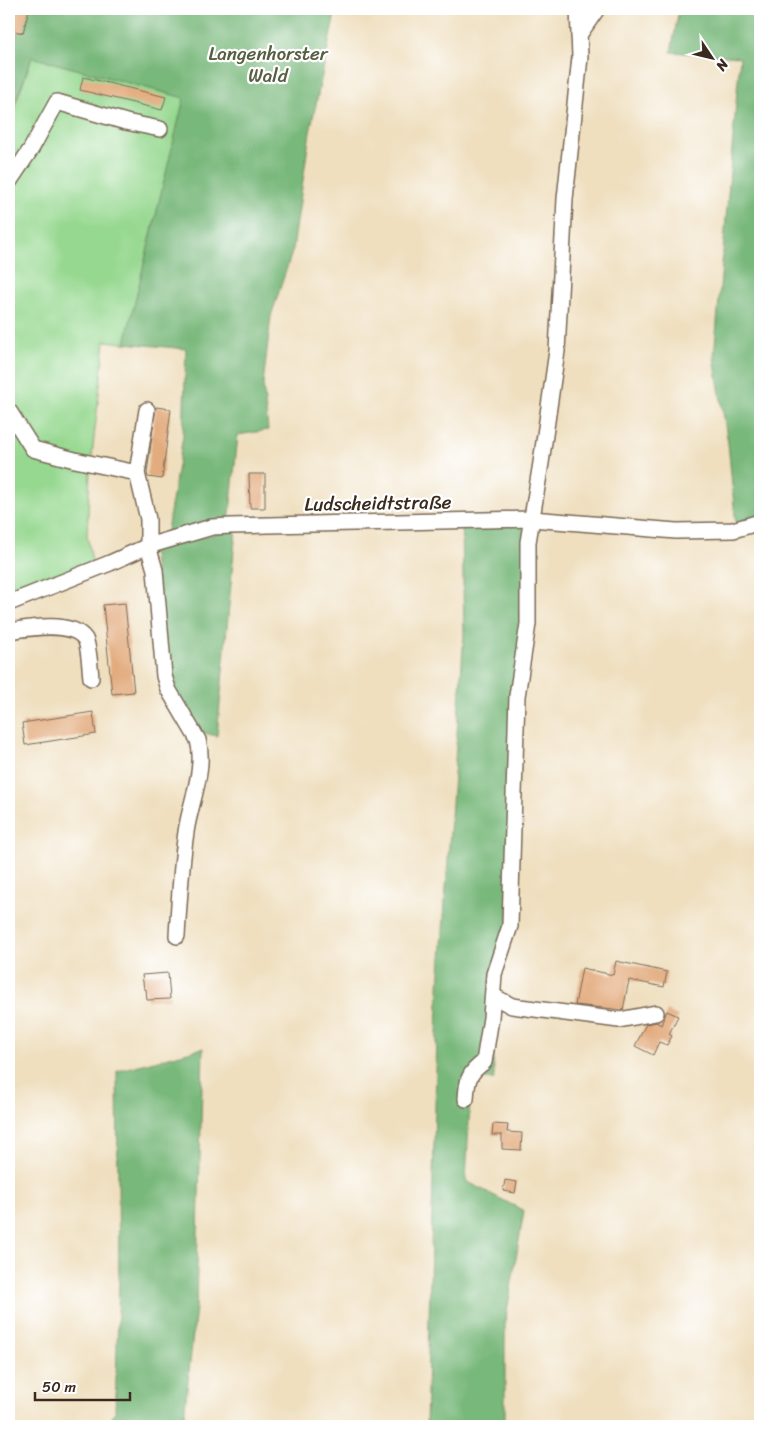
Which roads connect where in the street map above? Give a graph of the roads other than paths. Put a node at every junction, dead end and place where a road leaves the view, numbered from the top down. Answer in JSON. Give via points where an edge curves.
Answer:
{"nodes":[{"id":1,"x":578,"y":9,"type":"edge"},
{"id":2,"x":597,"y":9,"type":"edge"},
{"id":3,"x":579,"y":35,"type":"junction"},
{"id":4,"x":160,"y":129,"type":"dead end"},
{"id":5,"x":9,"y":182,"type":"edge"},
{"id":6,"x":147,"y":410,"type":"dead end"},
{"id":7,"x":9,"y":411,"type":"edge"},
{"id":8,"x":137,"y":473,"type":"junction"},
{"id":9,"x":532,"y":519,"type":"junction"},
{"id":10,"x":760,"y":522,"type":"edge"},
{"id":11,"x":148,"y":546,"type":"junction"},
{"id":12,"x":9,"y":603,"type":"edge"},
{"id":13,"x":9,"y":631,"type":"edge"},
{"id":14,"x":91,"y":678,"type":"dead end"},
{"id":15,"x":176,"y":936,"type":"dead end"},
{"id":16,"x":493,"y":996,"type":"junction"},
{"id":17,"x":656,"y":1013,"type":"dead end"},
{"id":18,"x":466,"y":1099,"type":"dead end"}],
"edges":[{"from":1,"to":3,"type":"street"},
{"from":2,"to":3,"type":"street"},
{"from":3,"to":9,"type":"street","via":[[580,57],[565,199],[557,351]]},
{"from":4,"to":5,"type":"street","via":[[57,102]]},
{"from":6,"to":8,"type":"street"},
{"from":7,"to":8,"type":"street","via":[[33,449]]},
{"from":8,"to":11,"type":"street","via":[[148,520]]},
{"from":9,"to":10,"type":"street","name":"Ludscheidtstraße","via":[[676,531],[733,530]]},
{"from":9,"to":11,"type":"street","name":"Ludscheidtstraße","via":[[212,527]]},
{"from":9,"to":16,"type":"street","via":[[528,542],[528,624],[517,696],[510,926],[494,974]]},
{"from":11,"to":12,"type":"street","name":"Ludscheidtstraße"},
{"from":11,"to":15,"type":"street","via":[[154,570],[164,676],[200,749],[199,771],[186,830]]},
{"from":13,"to":14,"type":"street","via":[[38,627],[67,628],[78,632],[86,640]]},
{"from":16,"to":17,"type":"street","via":[[512,1006],[619,1020]]},
{"from":16,"to":18,"type":"street","via":[[484,1062],[473,1069],[467,1082]]}]}
